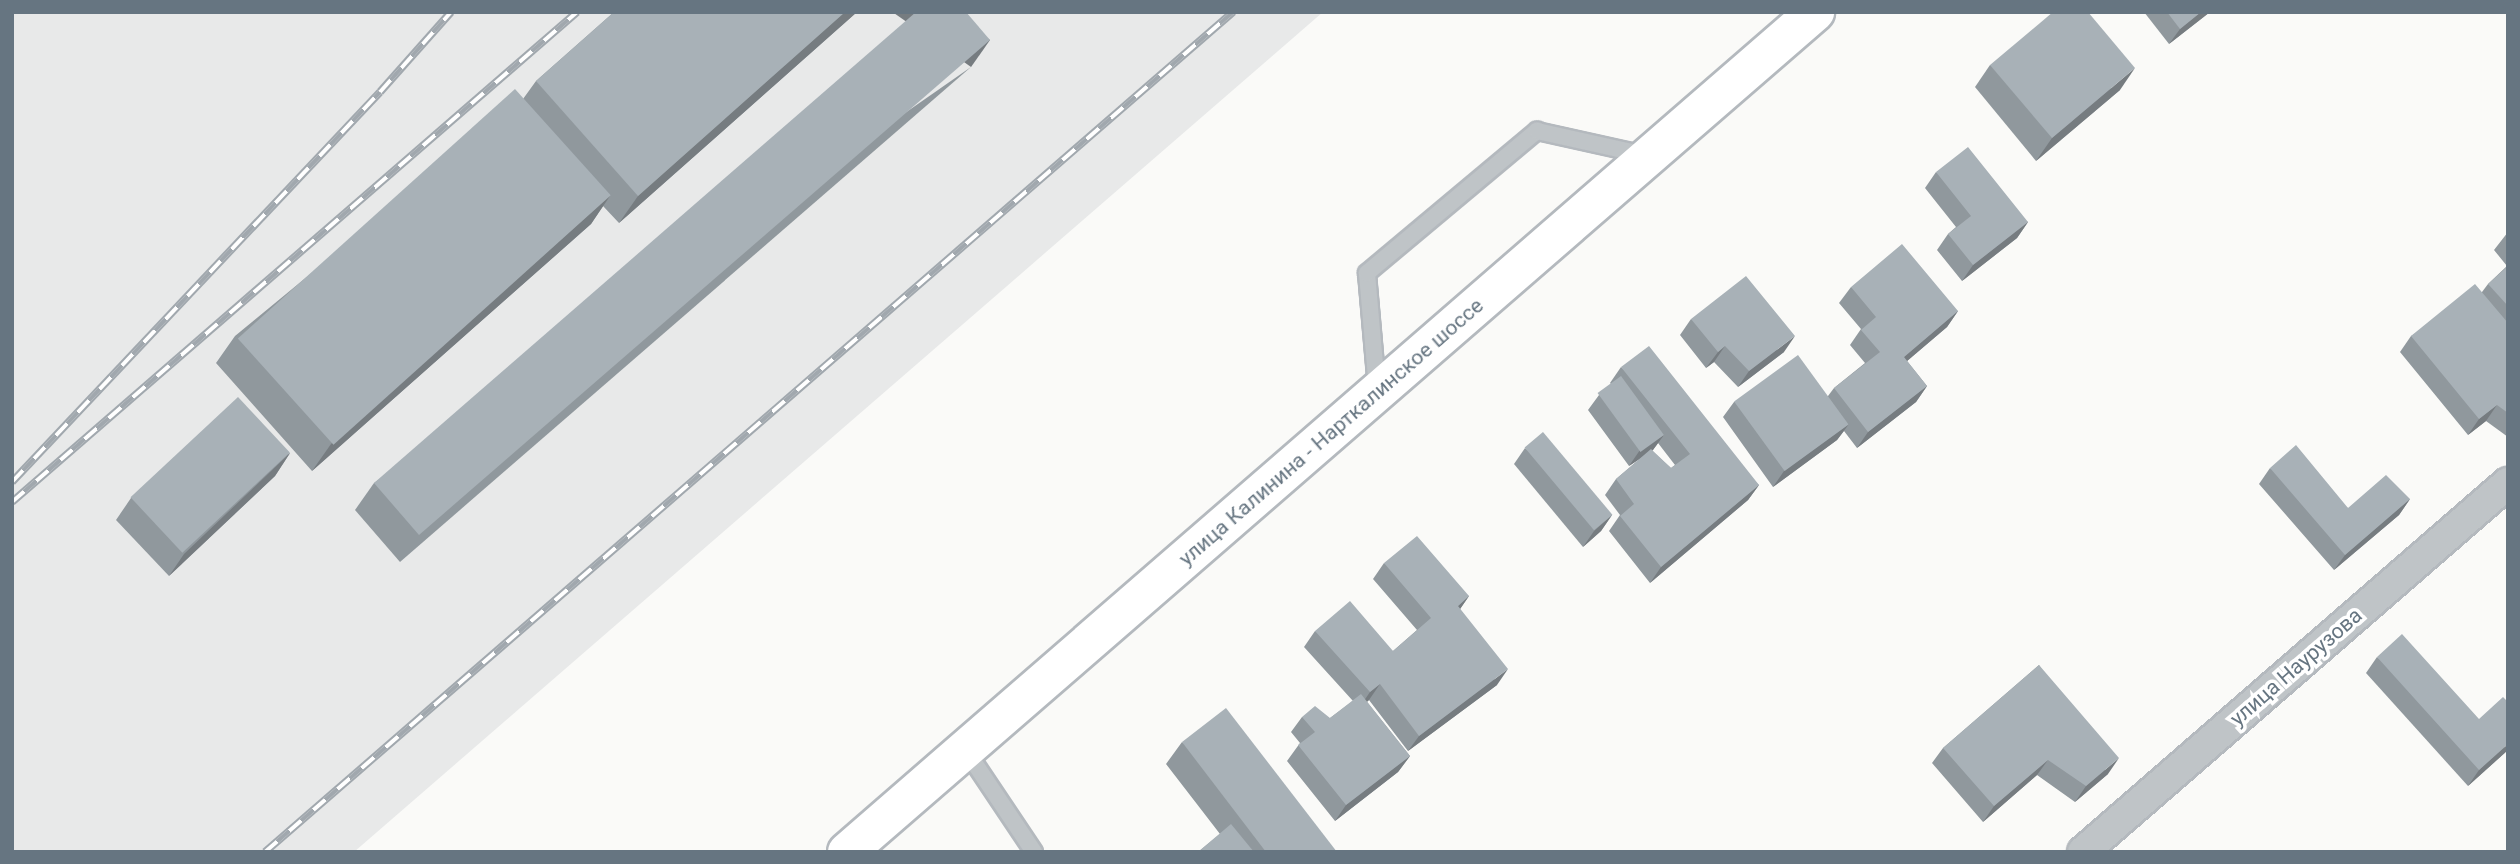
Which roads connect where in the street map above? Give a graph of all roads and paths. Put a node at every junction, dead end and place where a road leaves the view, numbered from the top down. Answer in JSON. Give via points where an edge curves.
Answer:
{"nodes":[{"id":1,"x":1815,"y":12,"type":"edge"},
{"id":2,"x":1650,"y":156,"type":"junction"},
{"id":3,"x":1377,"y":394,"type":"junction"},
{"id":4,"x":2508,"y":483,"type":"edge"},
{"id":5,"x":965,"y":749,"type":"junction"},
{"id":6,"x":847,"y":852,"type":"edge"},
{"id":7,"x":1034,"y":852,"type":"edge"},
{"id":8,"x":2083,"y":852,"type":"edge"}],
"edges":[{"from":1,"to":2,"type":"main road","name":"улица Калинина - Нарткалинское шоссе"},
{"from":2,"to":3,"type":"main road","name":"улица Калинина - Нарткалинское шоссе"},
{"from":2,"to":3,"type":"lane","via":[[1537,131],[1367,273]]},
{"from":3,"to":5,"type":"main road","name":"улица Калинина - Нарткалинское шоссе"},
{"from":4,"to":8,"type":"street","name":"улица Наурузова"},
{"from":5,"to":6,"type":"main road","name":"улица Калинина - Нарткалинское шоссе"},
{"from":5,"to":7,"type":"lane"}]}
